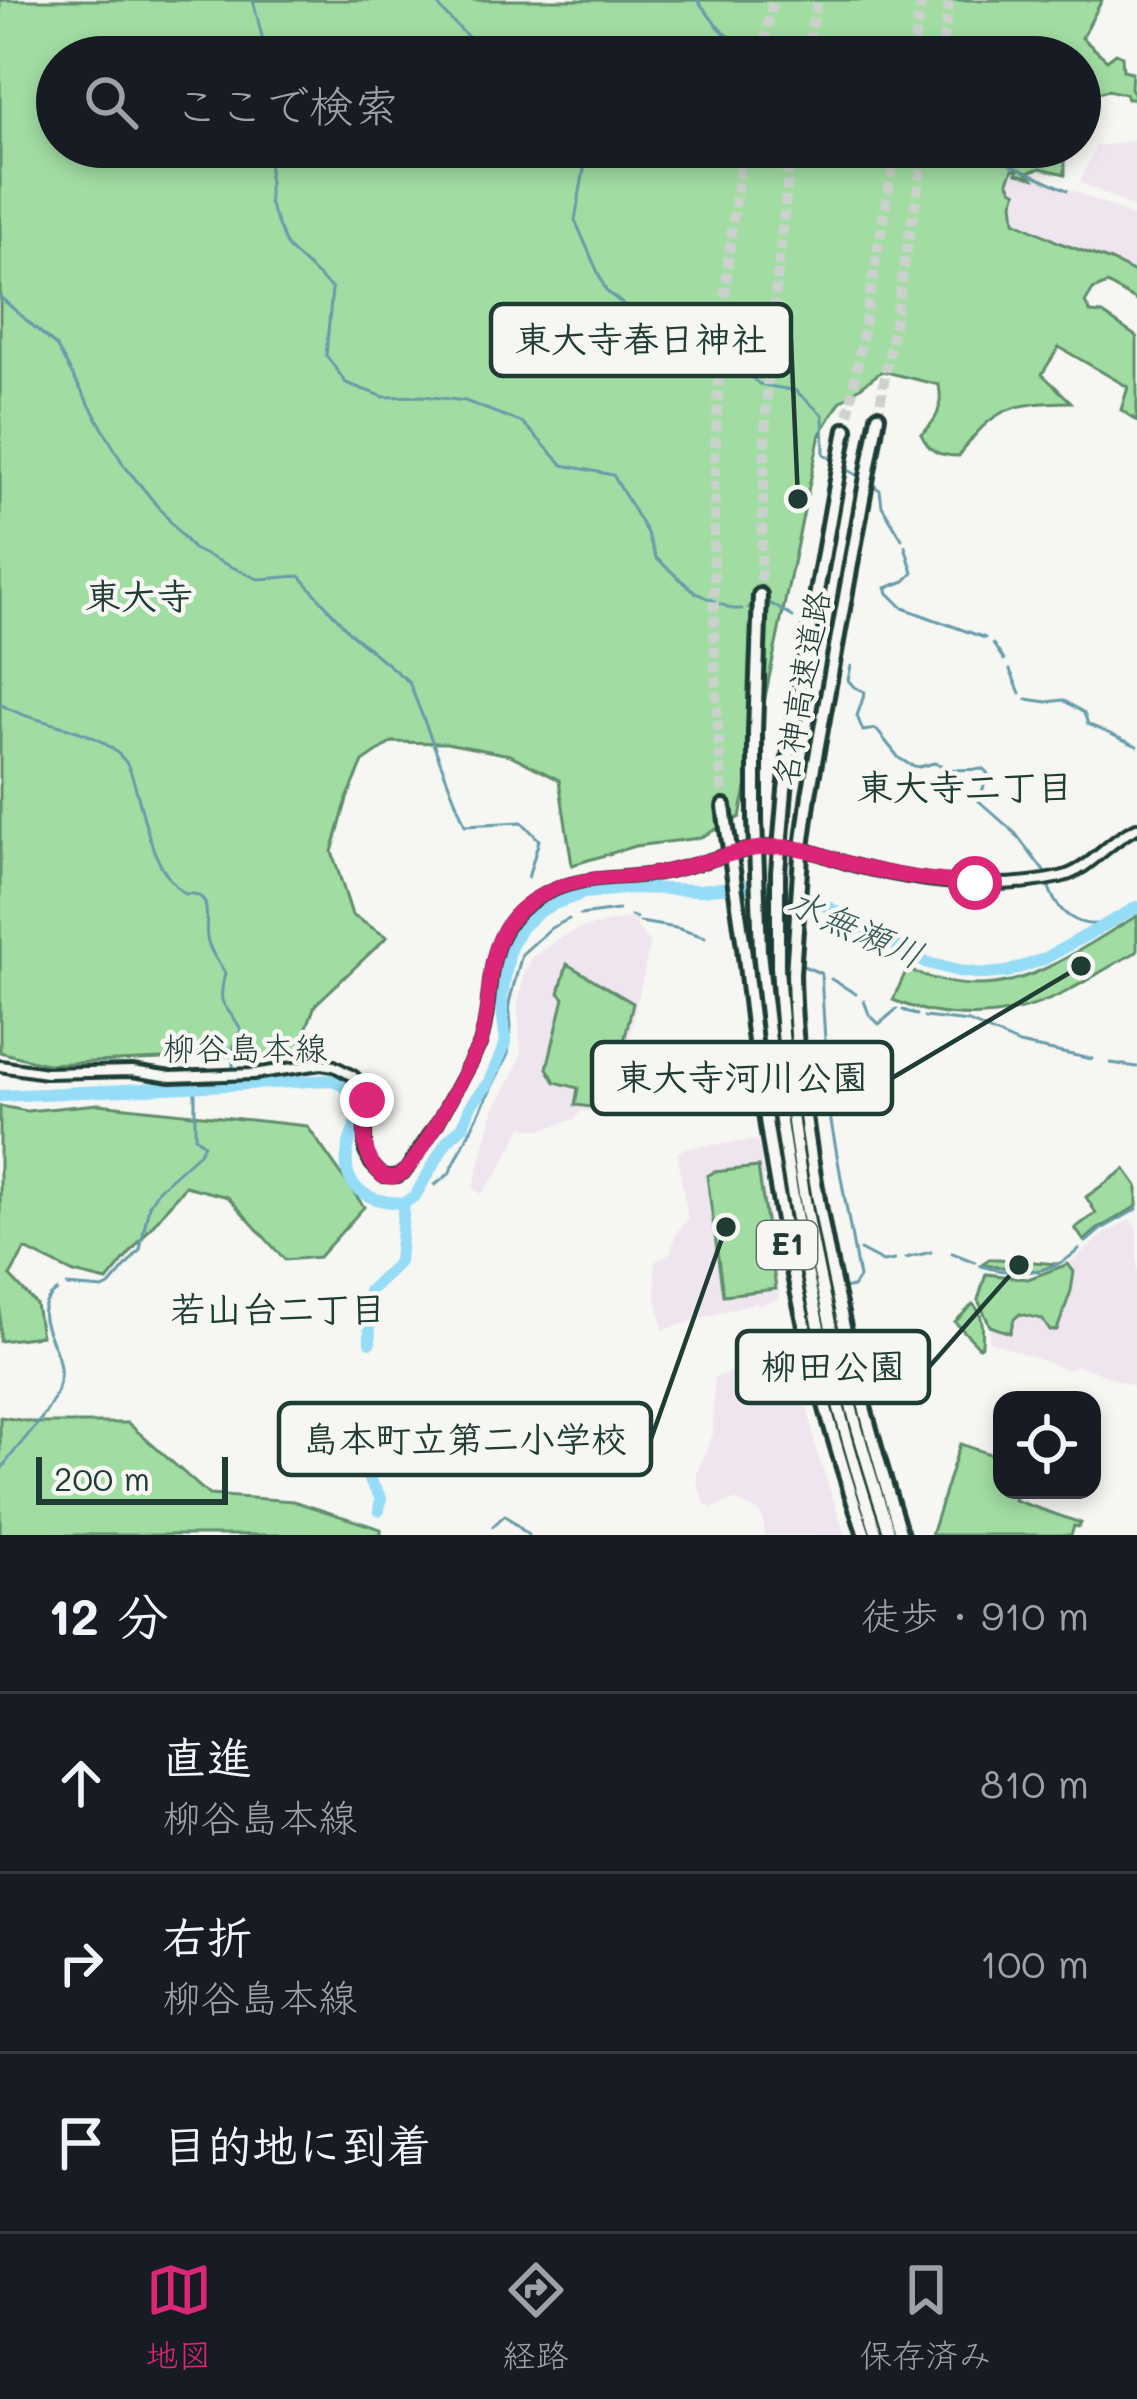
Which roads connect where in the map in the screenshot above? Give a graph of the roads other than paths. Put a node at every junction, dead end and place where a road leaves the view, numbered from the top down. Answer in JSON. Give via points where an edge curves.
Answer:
{"nodes":[{"id":1,"x":878,"y":416,"type":"tunnel mouth"},
{"id":2,"x":846,"y":429,"type":"tunnel mouth"},
{"id":3,"x":760,"y":595,"type":"tunnel mouth"},
{"id":4,"x":724,"y":806,"type":"tunnel mouth"},
{"id":5,"x":1137,"y":828,"type":"edge"},
{"id":6,"x":0,"y":1066,"type":"edge"},
{"id":7,"x":865,"y":1535,"type":"edge"},
{"id":8,"x":877,"y":1535,"type":"edge"},
{"id":9,"x":890,"y":1535,"type":"edge"},
{"id":10,"x":901,"y":1535,"type":"edge"}],
"edges":[{"from":1,"to":10,"type":"highway","name":"名神高速道路","number":"E1","bridge":true,"via":[[809,795],[793,974],[829,1263]]},
{"from":2,"to":9,"type":"highway","name":"名神高速道路","number":"E1","bridge":true,"via":[[784,790],[778,966],[814,1244]]},
{"from":3,"to":8,"type":"highway","name":"名神高速道路","number":"E1","bridge":true,"via":[[760,950],[813,1305]]},
{"from":4,"to":7,"type":"highway","name":"名神高速道路","number":"E1","bridge":true,"via":[[790,1264]]},
{"from":5,"to":6,"type":"main road","name":"柳谷島本線","via":[[1074,873],[1011,883],[901,876],[777,847],[553,890],[524,907],[503,933],[480,1044],[398,1176],[383,1176],[368,1158],[365,1092],[334,1066],[171,1077]]}]}
